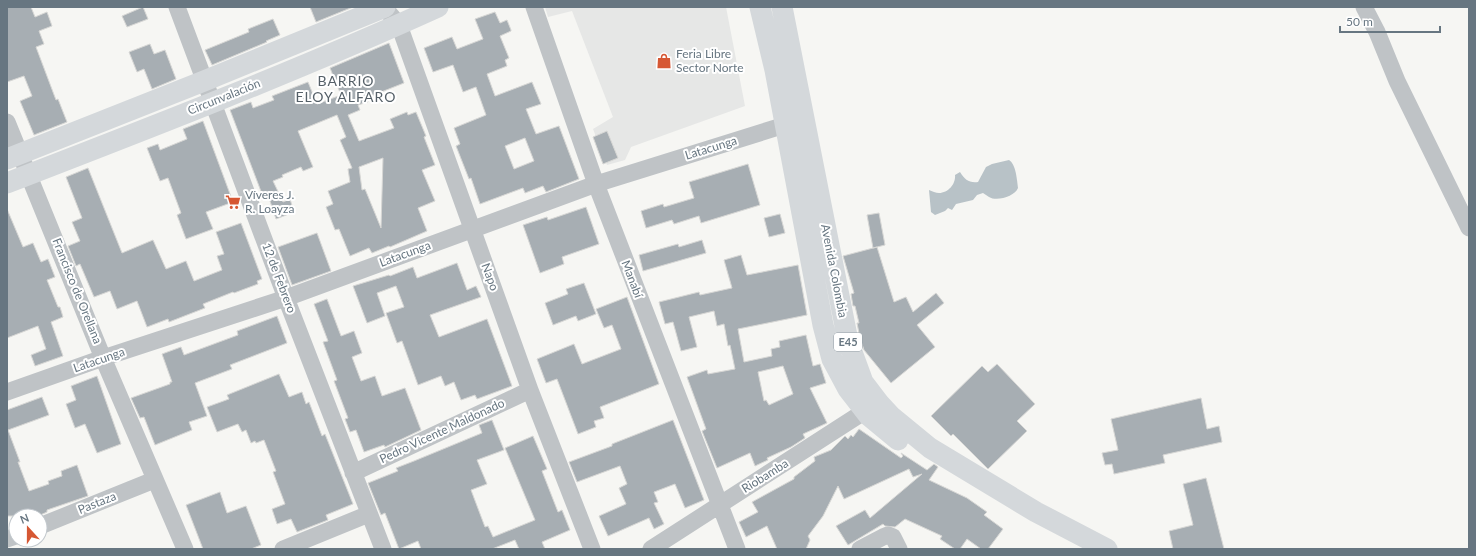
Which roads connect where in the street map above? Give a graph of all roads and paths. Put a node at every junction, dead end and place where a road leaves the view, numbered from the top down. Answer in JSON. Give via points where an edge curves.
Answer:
{"nodes":[{"id":1,"x":177,"y":7,"type":"edge"},
{"id":2,"x":384,"y":7,"type":"edge"},
{"id":3,"x":438,"y":7,"type":"edge"},
{"id":4,"x":534,"y":7,"type":"edge"},
{"id":5,"x":760,"y":7,"type":"edge"},
{"id":6,"x":782,"y":7,"type":"edge"},
{"id":7,"x":1364,"y":7,"type":"edge"},
{"id":8,"x":399,"y":25,"type":"junction"},
{"id":9,"x":204,"y":81,"type":"junction"},
{"id":10,"x":212,"y":103,"type":"junction"},
{"id":11,"x":7,"y":122,"type":"edge"},
{"id":12,"x":795,"y":124,"type":"junction"},
{"id":13,"x":14,"y":157,"type":"edge"},
{"id":14,"x":30,"y":175,"type":"junction"},
{"id":15,"x":7,"y":183,"type":"edge"},
{"id":16,"x":596,"y":184,"type":"junction"},
{"id":17,"x":1469,"y":228,"type":"edge"},
{"id":18,"x":472,"y":230,"type":"junction"},
{"id":19,"x":286,"y":298,"type":"junction"},
{"id":20,"x":104,"y":358,"type":"junction"},
{"id":21,"x":530,"y":390,"type":"junction"},
{"id":22,"x":7,"y":392,"type":"edge"},
{"id":23,"x":872,"y":407,"type":"junction"},
{"id":24,"x":353,"y":473,"type":"junction"},
{"id":25,"x":154,"y":480,"type":"junction"},
{"id":26,"x":719,"y":504,"type":"junction"},
{"id":27,"x":369,"y":514,"type":"junction"},
{"id":28,"x":48,"y":523,"type":"edge"},
{"id":29,"x":185,"y":549,"type":"edge"},
{"id":30,"x":283,"y":549,"type":"edge"},
{"id":31,"x":383,"y":549,"type":"edge"},
{"id":32,"x":592,"y":549,"type":"edge"},
{"id":33,"x":651,"y":549,"type":"edge"},
{"id":34,"x":737,"y":549,"type":"edge"},
{"id":35,"x":860,"y":549,"type":"edge"},
{"id":36,"x":899,"y":549,"type":"edge"},
{"id":37,"x":1084,"y":549,"type":"edge"},
{"id":38,"x":1107,"y":549,"type":"edge"}],
"edges":[{"from":1,"to":9,"type":"street","name":"12 de Febrero"},
{"from":2,"to":8,"type":"street","name":"Napo"},
{"from":2,"to":9,"type":"main road","name":"Circunvalación"},
{"from":3,"to":8,"type":"main road","name":"Circunvalación"},
{"from":4,"to":16,"type":"street","name":"Manabí"},
{"from":5,"to":12,"type":"main road","name":"Avenida Colombia","number":"E45"},
{"from":6,"to":12,"type":"main road","name":"Avenida Colombia","number":"E45"},
{"from":7,"to":17,"type":"street"},
{"from":8,"to":10,"type":"main road","name":"Circunvalación"},
{"from":8,"to":18,"type":"street","name":"Napo"},
{"from":9,"to":10,"type":"street","name":"12 de Febrero"},
{"from":9,"to":13,"type":"main road","name":"Circunvalación"},
{"from":10,"to":14,"type":"main road","name":"Circunvalación"},
{"from":10,"to":19,"type":"street","name":"12 de Febrero"},
{"from":11,"to":13,"type":"street","name":"Francisco de Orellana"},
{"from":12,"to":16,"type":"street","name":"Latacunga"},
{"from":12,"to":23,"type":"main road","name":"Avenida Colombia","number":"E45","via":[[848,341]]},
{"from":13,"to":14,"type":"street","name":"Francisco de Orellana"},
{"from":14,"to":15,"type":"main road","name":"Circunvalación"},
{"from":14,"to":20,"type":"street","name":"Francisco de Orellana"},
{"from":16,"to":18,"type":"street","name":"Latacunga"},
{"from":16,"to":26,"type":"street","name":"Manabí"},
{"from":18,"to":19,"type":"street","name":"Latacunga"},
{"from":18,"to":21,"type":"street","name":"Napo"},
{"from":19,"to":20,"type":"street","name":"Latacunga"},
{"from":19,"to":24,"type":"street","name":"12 de Febrero"},
{"from":20,"to":22,"type":"street","name":"Latacunga"},
{"from":20,"to":25,"type":"street","name":"Francisco de Orellana"},
{"from":21,"to":24,"type":"street","name":"Pedro Vicente Maldonado"},
{"from":21,"to":32,"type":"street","name":"Napo"},
{"from":23,"to":26,"type":"street","name":"Riobamba"},
{"from":23,"to":37,"type":"main road","name":"Avenida Colombia","number":"E45","via":[[869,416],[921,459],[1010,512]]},
{"from":23,"to":38,"type":"main road","name":"Avenida Colombia","number":"E45","via":[[891,416],[930,448],[1036,512]]},
{"from":24,"to":27,"type":"street","name":"12 de Febrero"},
{"from":25,"to":28,"type":"street","name":"Pastaza"},
{"from":25,"to":29,"type":"street","name":"Francisco de Orellana"},
{"from":26,"to":33,"type":"street","name":"Riobamba"},
{"from":26,"to":34,"type":"street","name":"Manabí"},
{"from":27,"to":30,"type":"street"},
{"from":27,"to":31,"type":"street","name":"12 de Febrero"},
{"from":35,"to":36,"type":"street","via":[[888,535],[893,537]]}]}
